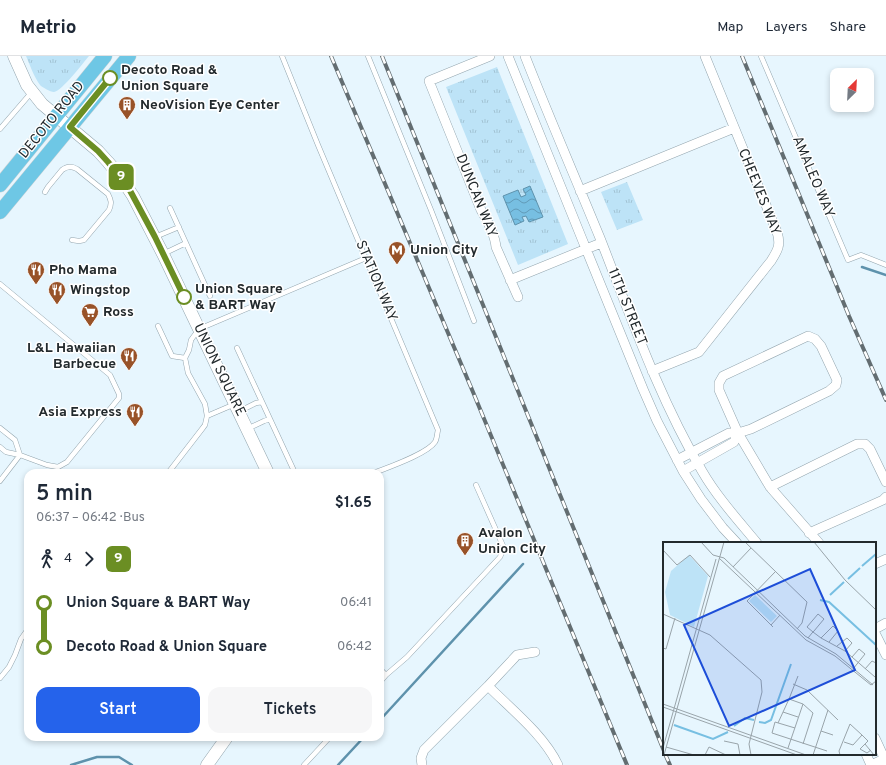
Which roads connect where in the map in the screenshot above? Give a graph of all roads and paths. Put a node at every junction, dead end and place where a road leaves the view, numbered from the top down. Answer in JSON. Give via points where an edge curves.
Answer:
{"nodes":[{"id":1,"x":14,"y":56,"type":"edge"},
{"id":2,"x":105,"y":56,"type":"edge"},
{"id":3,"x":129,"y":56,"type":"edge"},
{"id":4,"x":282,"y":56,"type":"edge"},
{"id":5,"x":368,"y":56,"type":"edge"},
{"id":6,"x":490,"y":56,"type":"edge"},
{"id":7,"x":508,"y":56,"type":"edge"},
{"id":8,"x":525,"y":56,"type":"edge"},
{"id":9,"x":705,"y":56,"type":"edge"},
{"id":10,"x":761,"y":56,"type":"edge"},
{"id":11,"x":32,"y":91,"type":"junction"},
{"id":12,"x":56,"y":116,"type":"junction"},
{"id":13,"x":70,"y":127,"type":"junction"},
{"id":14,"x":734,"y":128,"type":"junction"},
{"id":15,"x":0,"y":129,"type":"edge"},
{"id":16,"x":0,"y":185,"type":"edge"},
{"id":17,"x":580,"y":191,"type":"junction"},
{"id":18,"x":45,"y":192,"type":"dead end"},
{"id":19,"x":170,"y":208,"type":"dead end"},
{"id":20,"x":0,"y":212,"type":"edge"},
{"id":21,"x":179,"y":227,"type":"junction"},
{"id":22,"x":155,"y":237,"type":"junction"},
{"id":23,"x":72,"y":240,"type":"dead end"},
{"id":24,"x":186,"y":243,"type":"junction"},
{"id":25,"x":602,"y":244,"type":"junction"},
{"id":26,"x":586,"y":250,"type":"junction"},
{"id":27,"x":163,"y":254,"type":"junction"},
{"id":28,"x":366,"y":258,"type":"junction"},
{"id":29,"x":886,"y":265,"type":"edge"},
{"id":30,"x":510,"y":280,"type":"junction"},
{"id":31,"x":0,"y":284,"type":"edge"},
{"id":32,"x":210,"y":296,"type":"dead end"},
{"id":33,"x":518,"y":297,"type":"dead end"},
{"id":34,"x":474,"y":321,"type":"dead end"},
{"id":35,"x":158,"y":326,"type":"dead end"},
{"id":36,"x":199,"y":329,"type":"junction"},
{"id":37,"x":237,"y":348,"type":"dead end"},
{"id":38,"x":186,"y":358,"type":"junction"},
{"id":39,"x":652,"y":371,"type":"junction"},
{"id":40,"x":262,"y":402,"type":"junction"},
{"id":41,"x":237,"y":408,"type":"junction"},
{"id":42,"x":207,"y":416,"type":"junction"},
{"id":43,"x":270,"y":419,"type":"junction"},
{"id":44,"x":0,"y":428,"type":"edge"},
{"id":45,"x":247,"y":428,"type":"junction"},
{"id":46,"x":738,"y":433,"type":"junction"},
{"id":47,"x":0,"y":447,"type":"edge"},
{"id":48,"x":691,"y":452,"type":"junction"},
{"id":49,"x":20,"y":455,"type":"junction"},
{"id":50,"x":677,"y":460,"type":"junction"},
{"id":51,"x":697,"y":462,"type":"junction"},
{"id":52,"x":171,"y":469,"type":"edge"},
{"id":53,"x":266,"y":469,"type":"edge"},
{"id":54,"x":294,"y":469,"type":"edge"},
{"id":55,"x":383,"y":469,"type":"edge"},
{"id":56,"x":683,"y":471,"type":"junction"},
{"id":57,"x":0,"y":481,"type":"edge"},
{"id":58,"x":886,"y":482,"type":"edge"},
{"id":59,"x":476,"y":485,"type":"dead end"},
{"id":60,"x":770,"y":487,"type":"junction"},
{"id":61,"x":886,"y":497,"type":"edge"},
{"id":62,"x":810,"y":533,"type":"junction"},
{"id":63,"x":736,"y":542,"type":"edge"},
{"id":64,"x":756,"y":542,"type":"edge"},
{"id":65,"x":818,"y":542,"type":"edge"},
{"id":66,"x":886,"y":559,"type":"edge"},
{"id":67,"x":876,"y":564,"type":"edge"},
{"id":68,"x":886,"y":623,"type":"edge"},
{"id":69,"x":876,"y":628,"type":"edge"},
{"id":70,"x":24,"y":635,"type":"edge"},
{"id":71,"x":876,"y":635,"type":"edge"},
{"id":72,"x":535,"y":652,"type":"dead end"},
{"id":73,"x":886,"y":655,"type":"edge"},
{"id":74,"x":386,"y":675,"type":"joint"},
{"id":75,"x":384,"y":677,"type":"edge"},
{"id":76,"x":0,"y":678,"type":"edge"},
{"id":77,"x":488,"y":686,"type":"junction"},
{"id":78,"x":224,"y":741,"type":"edge"},
{"id":79,"x":326,"y":741,"type":"edge"},
{"id":80,"x":207,"y":765,"type":"edge"},
{"id":81,"x":304,"y":765,"type":"edge"},
{"id":82,"x":422,"y":765,"type":"edge"},
{"id":83,"x":558,"y":765,"type":"edge"}],
"edges":[{"from":1,"to":11,"type":"street","name":"UNION SQUARE","via":[[26,84]]},
{"from":2,"to":12,"type":"main road","name":"DECOTO ROAD"},
{"from":3,"to":13,"type":"main road","name":"DECOTO ROAD"},
{"from":4,"to":28,"type":"lane","name":"STATION WAY"},
{"from":5,"to":34,"type":"lane"},
{"from":6,"to":30,"type":"street","name":"DUNCAN WAY","via":[[430,81]]},
{"from":7,"to":26,"type":"street","name":"11TH STREET"},
{"from":8,"to":17,"type":"street","name":"11TH STREET"},
{"from":9,"to":14,"type":"street","name":"CHEEVES WAY"},
{"from":10,"to":29,"type":"lane","name":"AMALEO WAY","via":[[848,260],[861,255]]},
{"from":11,"to":12,"type":"street","name":"UNION SQUARE"},
{"from":11,"to":15,"type":"lane"},
{"from":12,"to":13,"type":"street","name":"UNION SQUARE"},
{"from":12,"to":16,"type":"main road","name":"DECOTO ROAD"},
{"from":13,"to":20,"type":"main road","name":"DECOTO ROAD"},
{"from":13,"to":22,"type":"street","name":"UNION SQUARE","via":[[98,151],[120,175]]},
{"from":14,"to":17,"type":"street"},
{"from":14,"to":39,"type":"street","name":"CHEEVES WAY","via":[[780,243],[771,261],[699,352]]},
{"from":17,"to":25,"type":"street","name":"11TH STREET"},
{"from":18,"to":23,"type":"lane","via":[[62,170],[73,167],[108,194],[112,202],[109,210],[84,240]]},
{"from":19,"to":21,"type":"lane"},
{"from":21,"to":22,"type":"lane"},
{"from":21,"to":24,"type":"lane"},
{"from":22,"to":27,"type":"street","name":"UNION SQUARE"},
{"from":24,"to":27,"type":"lane"},
{"from":24,"to":32,"type":"lane"},
{"from":25,"to":26,"type":"street"},
{"from":25,"to":39,"type":"street","name":"11TH STREET"},
{"from":26,"to":30,"type":"street"},
{"from":26,"to":50,"type":"street","name":"11TH STREET","via":[[643,389]]},
{"from":27,"to":36,"type":"street","name":"UNION SQUARE"},
{"from":28,"to":36,"type":"lane"},
{"from":28,"to":55,"type":"lane","name":"STATION WAY","via":[[438,430],[436,440],[430,448]]},
{"from":30,"to":33,"type":"street"},
{"from":31,"to":49,"type":"lane","via":[[110,375],[119,394],[117,401],[67,462],[58,467],[47,466]]},
{"from":35,"to":38,"type":"lane","via":[[172,356]]},
{"from":36,"to":38,"type":"lane","via":[[191,340]]},
{"from":36,"to":41,"type":"street","name":"UNION SQUARE"},
{"from":37,"to":40,"type":"lane"},
{"from":38,"to":42,"type":"lane","via":[[188,373],[204,404]]},
{"from":39,"to":48,"type":"street","name":"11TH STREET"},
{"from":40,"to":41,"type":"lane"},
{"from":40,"to":43,"type":"lane"},
{"from":41,"to":42,"type":"lane"},
{"from":41,"to":45,"type":"street","name":"UNION SQUARE"},
{"from":42,"to":52,"type":"lane","via":[[205,425]]},
{"from":43,"to":45,"type":"lane"},
{"from":43,"to":54,"type":"lane"},
{"from":44,"to":49,"type":"lane","via":[[15,440]]},
{"from":45,"to":53,"type":"street","name":"UNION SQUARE"},
{"from":46,"to":46,"type":"street","via":[[719,390],[723,376],[808,336],[815,339],[837,380],[836,385],[751,429]]},
{"from":46,"to":48,"type":"street","via":[[728,433]]},
{"from":46,"to":51,"type":"street","via":[[734,442]]},
{"from":46,"to":60,"type":"street"},
{"from":47,"to":49,"type":"lane","via":[[6,452]]},
{"from":48,"to":50,"type":"street"},
{"from":48,"to":51,"type":"street","name":"11TH STREET"},
{"from":49,"to":57,"type":"lane"},
{"from":50,"to":56,"type":"street","name":"11TH STREET"},
{"from":51,"to":56,"type":"street"},
{"from":51,"to":64,"type":"street","name":"11TH STREET","via":[[724,503]]},
{"from":56,"to":63,"type":"street","name":"11TH STREET","via":[[701,499]]},
{"from":58,"to":60,"type":"street","via":[[870,449],[865,444],[857,444]]},
{"from":59,"to":74,"type":"lane","via":[[504,548],[500,557],[407,657]]},
{"from":60,"to":62,"type":"street"},
{"from":61,"to":62,"type":"street"},
{"from":62,"to":65,"type":"street"},
{"from":66,"to":67,"type":"street"},
{"from":68,"to":69,"type":"street"},
{"from":70,"to":76,"type":"lane","via":[[9,667]]},
{"from":71,"to":73,"type":"street"},
{"from":72,"to":77,"type":"street","via":[[517,655]]},
{"from":74,"to":75,"type":"lane"},
{"from":77,"to":82,"type":"street","via":[[424,750]]},
{"from":77,"to":83,"type":"street","via":[[533,730],[553,754]]},
{"from":78,"to":80,"type":"street"},
{"from":79,"to":81,"type":"lane"}]}
